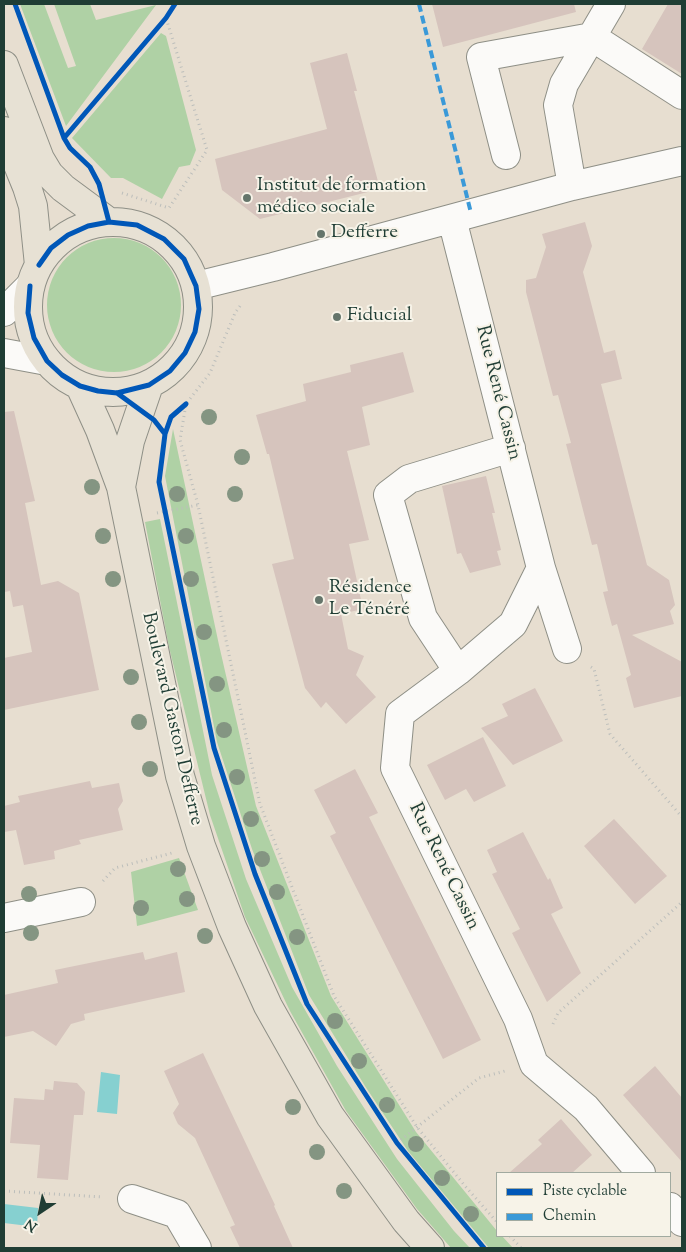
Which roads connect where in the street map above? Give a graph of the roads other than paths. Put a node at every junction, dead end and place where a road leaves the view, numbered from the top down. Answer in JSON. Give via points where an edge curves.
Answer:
{"nodes":[{"id":1,"x":611,"y":4,"type":"edge"},
{"id":2,"x":592,"y":37,"type":"junction"},
{"id":3,"x":4,"y":65,"type":"edge"},
{"id":4,"x":682,"y":95,"type":"edge"},
{"id":5,"x":4,"y":131,"type":"edge"},
{"id":6,"x":506,"y":155,"type":"dead end"},
{"id":7,"x":682,"y":161,"type":"edge"},
{"id":8,"x":572,"y":186,"type":"junction"},
{"id":9,"x":452,"y":218,"type":"junction"},
{"id":10,"x":109,"y":222,"type":"junction"},
{"id":11,"x":34,"y":276,"type":"junction"},
{"id":12,"x":196,"y":286,"type":"junction"},
{"id":13,"x":4,"y":312,"type":"edge"},
{"id":14,"x":4,"y":352,"type":"edge"},
{"id":15,"x":47,"y":361,"type":"junction"},
{"id":16,"x":149,"y":385,"type":"junction"},
{"id":17,"x":80,"y":386,"type":"junction"},
{"id":18,"x":511,"y":448,"type":"junction"},
{"id":19,"x":121,"y":487,"type":"junction"},
{"id":20,"x":541,"y":568,"type":"junction"},
{"id":21,"x":567,"y":649,"type":"road end"},
{"id":22,"x":458,"y":671,"type":"junction"},
{"id":23,"x":81,"y":902,"type":"road end"},
{"id":24,"x":4,"y":918,"type":"edge"},
{"id":25,"x":640,"y":1172,"type":"edge"},
{"id":26,"x":132,"y":1199,"type":"road end"},
{"id":27,"x":671,"y":1208,"type":"edge"},
{"id":28,"x":682,"y":1222,"type":"edge"},
{"id":29,"x":197,"y":1248,"type":"edge"},
{"id":30,"x":430,"y":1248,"type":"edge"}],
"edges":[{"from":1,"to":2,"type":"street"},
{"from":2,"to":4,"type":"street"},
{"from":2,"to":6,"type":"street","via":[[481,57]]},
{"from":2,"to":8,"type":"street","via":[[564,84],[558,105]]},
{"from":3,"to":10,"type":"main road","via":[[40,159],[49,174]]},
{"from":5,"to":11,"type":"main road","via":[[33,206]]},
{"from":7,"to":8,"type":"street"},
{"from":8,"to":9,"type":"street"},
{"from":9,"to":12,"type":"street"},
{"from":9,"to":18,"type":"street","name":"Rue René Cassin"},
{"from":10,"to":11,"type":"main road","via":[[68,234],[52,248]]},
{"from":10,"to":12,"type":"main road","via":[[138,226],[164,238],[184,259]]},
{"from":11,"to":13,"type":"street"},
{"from":11,"to":15,"type":"main road","via":[[28,312],[34,338]]},
{"from":12,"to":16,"type":"main road","via":[[195,332],[185,353],[170,371]]},
{"from":14,"to":15,"type":"street"},
{"from":15,"to":17,"type":"main road","via":[[62,376]]},
{"from":16,"to":17,"type":"main road","via":[[117,393]]},
{"from":16,"to":19,"type":"main road","name":"Boulevard Gaston Defferre","via":[[130,441]]},
{"from":17,"to":19,"type":"main road","name":"Boulevard Gaston Defferre"},
{"from":18,"to":20,"type":"street","name":"Rue René Cassin"},
{"from":18,"to":22,"type":"street","via":[[409,478],[388,495],[423,618]]},
{"from":19,"to":30,"type":"main road","name":"Boulevard Gaston Defferre","via":[[180,776],[201,846],[232,927],[268,1006],[330,1116],[406,1221]]},
{"from":20,"to":21,"type":"street","name":"Rue René Cassin"},
{"from":20,"to":22,"type":"street","name":"Rue René Cassin","via":[[513,624]]},
{"from":22,"to":25,"type":"street","name":"Rue René Cassin","via":[[400,714],[395,768],[518,1019],[534,1064],[586,1108]]},
{"from":23,"to":24,"type":"street"},
{"from":26,"to":29,"type":"street","via":[[178,1214]]},
{"from":27,"to":28,"type":"street"}]}
